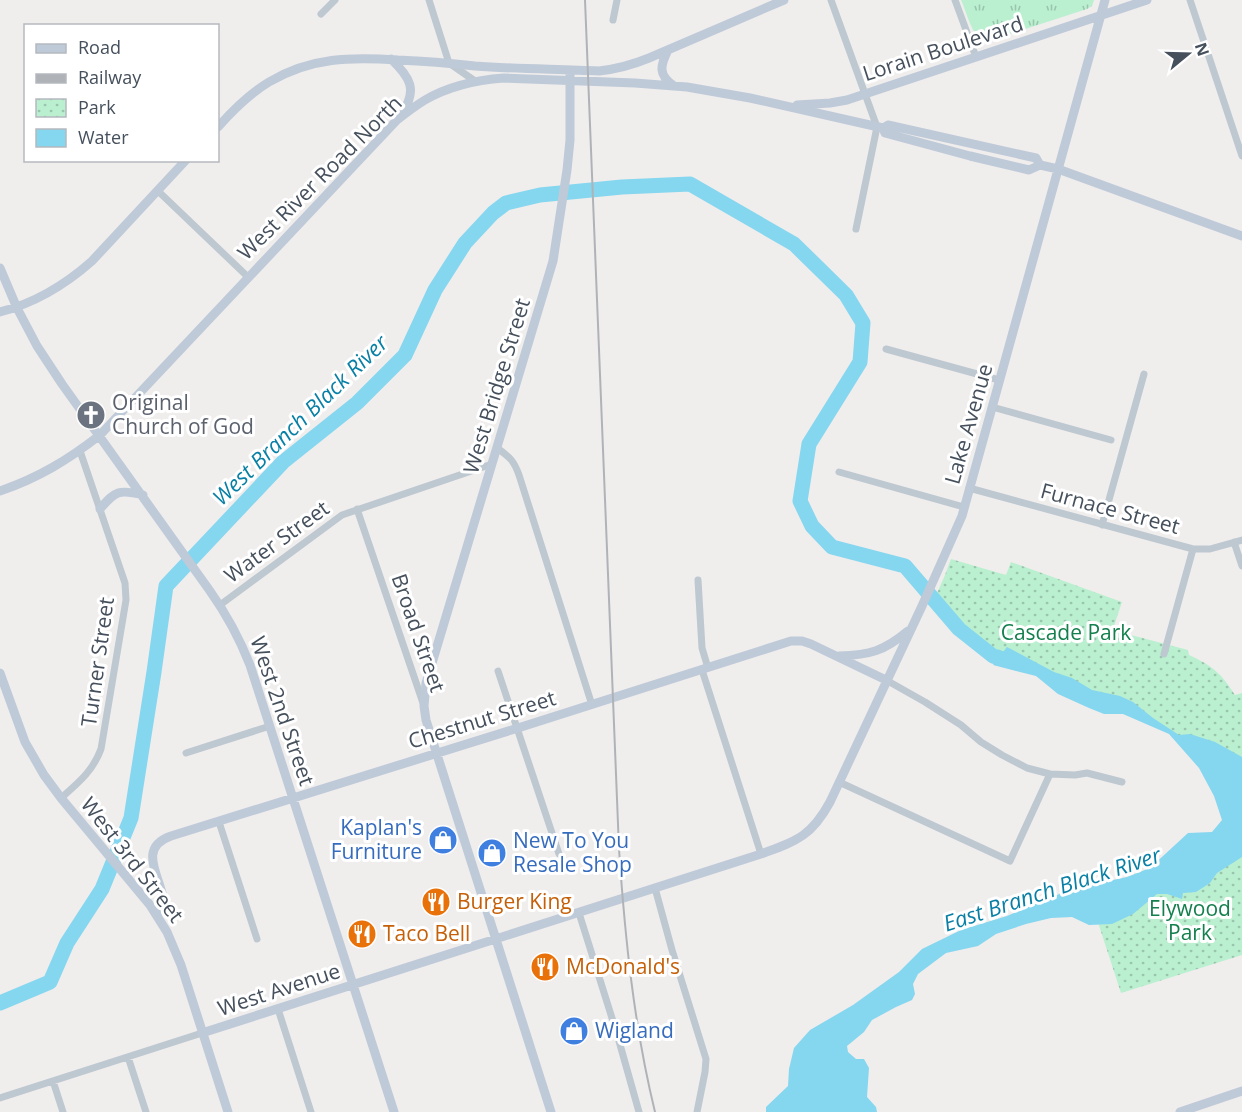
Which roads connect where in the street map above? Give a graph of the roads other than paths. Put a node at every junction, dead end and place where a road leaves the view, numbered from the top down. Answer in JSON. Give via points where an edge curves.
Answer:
{"nodes":[{"id":1,"x":335,"y":0,"type":"edge"},
{"id":2,"x":429,"y":0,"type":"edge"},
{"id":3,"x":617,"y":0,"type":"edge"},
{"id":4,"x":784,"y":0,"type":"edge"},
{"id":5,"x":831,"y":0,"type":"edge"},
{"id":6,"x":955,"y":0,"type":"edge"},
{"id":7,"x":1104,"y":0,"type":"edge"},
{"id":8,"x":1147,"y":0,"type":"edge"},
{"id":9,"x":1190,"y":0,"type":"edge"},
{"id":10,"x":321,"y":14,"type":"dead end"},
{"id":11,"x":1100,"y":16,"type":"junction"},
{"id":12,"x":613,"y":20,"type":"dead end"},
{"id":13,"x":668,"y":50,"type":"junction"},
{"id":14,"x":976,"y":57,"type":"junction"},
{"id":15,"x":391,"y":59,"type":"junction"},
{"id":16,"x":449,"y":63,"type":"junction"},
{"id":17,"x":570,"y":70,"type":"junction"},
{"id":18,"x":475,"y":81,"type":"junction"},
{"id":19,"x":571,"y":81,"type":"junction"},
{"id":20,"x":674,"y":86,"type":"junction"},
{"id":21,"x":864,"y":94,"type":"junction"},
{"id":22,"x":782,"y":106,"type":"junction"},
{"id":23,"x":397,"y":120,"type":"junction"},
{"id":24,"x":219,"y":126,"type":"edge"},
{"id":25,"x":880,"y":128,"type":"junction"},
{"id":26,"x":1242,"y":156,"type":"edge"},
{"id":27,"x":184,"y":162,"type":"edge"},
{"id":28,"x":1058,"y":169,"type":"junction"},
{"id":29,"x":158,"y":191,"type":"junction"},
{"id":30,"x":856,"y":229,"type":"dead end"},
{"id":31,"x":1242,"y":236,"type":"edge"},
{"id":32,"x":0,"y":268,"type":"edge"},
{"id":33,"x":248,"y":277,"type":"junction"},
{"id":34,"x":17,"y":308,"type":"junction"},
{"id":35,"x":0,"y":312,"type":"edge"},
{"id":36,"x":886,"y":349,"type":"dead end"},
{"id":37,"x":1144,"y":375,"type":"dead end"},
{"id":38,"x":999,"y":380,"type":"junction"},
{"id":39,"x":992,"y":407,"type":"junction"},
{"id":40,"x":100,"y":435,"type":"junction"},
{"id":41,"x":1111,"y":440,"type":"dead end"},
{"id":42,"x":497,"y":448,"type":"junction"},
{"id":43,"x":80,"y":450,"type":"junction"},
{"id":44,"x":492,"y":464,"type":"junction"},
{"id":45,"x":839,"y":472,"type":"dead end"},
{"id":46,"x":969,"y":488,"type":"junction"},
{"id":47,"x":0,"y":491,"type":"edge"},
{"id":48,"x":143,"y":495,"type":"junction"},
{"id":49,"x":964,"y":507,"type":"junction"},
{"id":50,"x":100,"y":509,"type":"junction"},
{"id":51,"x":357,"y":509,"type":"junction"},
{"id":52,"x":1102,"y":525,"type":"junction"},
{"id":53,"x":1238,"y":541,"type":"edge"},
{"id":54,"x":1193,"y":549,"type":"junction"},
{"id":55,"x":1242,"y":566,"type":"edge"},
{"id":56,"x":698,"y":580,"type":"dead end"},
{"id":57,"x":220,"y":605,"type":"junction"},
{"id":58,"x":910,"y":630,"type":"junction"},
{"id":59,"x":1164,"y":654,"type":"dead end"},
{"id":60,"x":836,"y":656,"type":"junction"},
{"id":61,"x":705,"y":669,"type":"junction"},
{"id":62,"x":498,"y":671,"type":"dead end"},
{"id":63,"x":0,"y":673,"type":"edge"},
{"id":64,"x":886,"y":680,"type":"junction"},
{"id":65,"x":592,"y":705,"type":"junction"},
{"id":66,"x":424,"y":706,"type":"junction"},
{"id":67,"x":270,"y":726,"type":"junction"},
{"id":68,"x":518,"y":728,"type":"junction"},
{"id":69,"x":186,"y":753,"type":"dead end"},
{"id":70,"x":437,"y":753,"type":"junction"},
{"id":71,"x":1050,"y":774,"type":"junction"},
{"id":72,"x":839,"y":782,"type":"junction"},
{"id":73,"x":1122,"y":782,"type":"dead end"},
{"id":74,"x":61,"y":798,"type":"junction"},
{"id":75,"x":293,"y":798,"type":"junction"},
{"id":76,"x":219,"y":822,"type":"junction"},
{"id":77,"x":807,"y":834,"type":"joint"},
{"id":78,"x":559,"y":854,"type":"dead end"},
{"id":79,"x":760,"y":854,"type":"junction"},
{"id":80,"x":655,"y":888,"type":"junction"},
{"id":81,"x":579,"y":913,"type":"junction"},
{"id":82,"x":157,"y":916,"type":"junction"},
{"id":83,"x":257,"y":939,"type":"dead end"},
{"id":84,"x":496,"y":939,"type":"junction"},
{"id":85,"x":352,"y":985,"type":"junction"},
{"id":86,"x":278,"y":1009,"type":"junction"},
{"id":87,"x":202,"y":1033,"type":"junction"},
{"id":88,"x":128,"y":1057,"type":"junction"},
{"id":89,"x":53,"y":1081,"type":"junction"},
{"id":90,"x":1242,"y":1091,"type":"edge"},
{"id":91,"x":0,"y":1098,"type":"edge"},
{"id":92,"x":63,"y":1112,"type":"edge"},
{"id":93,"x":146,"y":1112,"type":"edge"},
{"id":94,"x":228,"y":1112,"type":"edge"},
{"id":95,"x":311,"y":1112,"type":"edge"},
{"id":96,"x":394,"y":1112,"type":"edge"},
{"id":97,"x":551,"y":1112,"type":"edge"},
{"id":98,"x":639,"y":1112,"type":"edge"},
{"id":99,"x":697,"y":1112,"type":"edge"},
{"id":100,"x":1180,"y":1112,"type":"edge"}],
"edges":[{"from":1,"to":10,"type":"street"},
{"from":2,"to":16,"type":"street"},
{"from":3,"to":12,"type":"street"},
{"from":4,"to":13,"type":"street"},
{"from":5,"to":21,"type":"street"},
{"from":6,"to":14,"type":"street"},
{"from":7,"to":11,"type":"street","name":"Lake Avenue"},
{"from":8,"to":11,"type":"street","name":"Lorain Boulevard"},
{"from":9,"to":26,"type":"street"},
{"from":11,"to":14,"type":"street","name":"Lorain Boulevard"},
{"from":11,"to":28,"type":"street","name":"Lake Avenue"},
{"from":13,"to":17,"type":"street","via":[[630,66]]},
{"from":13,"to":20,"type":"street","via":[[661,69]]},
{"from":14,"to":21,"type":"street","name":"Lorain Boulevard"},
{"from":15,"to":16,"type":"street"},
{"from":15,"to":23,"type":"street","via":[[405,74],[411,94]]},
{"from":15,"to":24,"type":"street","via":[[340,58],[296,69],[256,91]]},
{"from":16,"to":17,"type":"street"},
{"from":16,"to":18,"type":"street"},
{"from":17,"to":19,"type":"street","name":"West Bridge Street"},
{"from":18,"to":19,"type":"street","name":"West River Road North"},
{"from":18,"to":23,"type":"street","name":"West River Road North","via":[[423,100]]},
{"from":19,"to":20,"type":"street","name":"West River Road North"},
{"from":19,"to":42,"type":"street","name":"West Bridge Street","via":[[570,140],[553,261]]},
{"from":20,"to":22,"type":"street","name":"West River Road North"},
{"from":21,"to":22,"type":"street","name":"Lorain Boulevard","via":[[830,103]]},
{"from":21,"to":25,"type":"street"},
{"from":22,"to":25,"type":"street","name":"West River Road North"},
{"from":23,"to":33,"type":"street","name":"West River Road North"},
{"from":25,"to":28,"type":"street","name":"West River Road North","via":[[885,133],[1029,170],[1040,165]]},
{"from":25,"to":30,"type":"street"},
{"from":27,"to":29,"type":"street"},
{"from":28,"to":31,"type":"street","name":"West River Road North"},
{"from":28,"to":38,"type":"street","name":"Lake Avenue"},
{"from":29,"to":33,"type":"street"},
{"from":29,"to":34,"type":"street","via":[[78,273]]},
{"from":32,"to":34,"type":"street","name":"West 2nd Street"},
{"from":33,"to":40,"type":"street","name":"West River Road North"},
{"from":34,"to":35,"type":"street"},
{"from":34,"to":40,"type":"street","name":"West 2nd Street","via":[[37,346]]},
{"from":36,"to":38,"type":"street"},
{"from":37,"to":52,"type":"street"},
{"from":38,"to":39,"type":"street","name":"Lake Avenue"},
{"from":39,"to":41,"type":"street"},
{"from":39,"to":46,"type":"street","name":"Lake Avenue"},
{"from":40,"to":43,"type":"street","name":"West River Road North"},
{"from":40,"to":48,"type":"street","name":"West 2nd Street"},
{"from":42,"to":44,"type":"street","name":"West Bridge Street"},
{"from":42,"to":65,"type":"street","via":[[515,464]]},
{"from":43,"to":47,"type":"street","name":"West River Road North","via":[[34,478]]},
{"from":43,"to":50,"type":"street","name":"Turner Street"},
{"from":44,"to":51,"type":"street","name":"Water Street"},
{"from":44,"to":66,"type":"street","name":"West Bridge Street","via":[[426,683]]},
{"from":45,"to":49,"type":"street"},
{"from":46,"to":49,"type":"street","name":"Lake Avenue"},
{"from":46,"to":52,"type":"street","name":"Furnace Street"},
{"from":48,"to":50,"type":"street","via":[[119,492],[110,496]]},
{"from":48,"to":57,"type":"street","name":"West 2nd Street"},
{"from":49,"to":58,"type":"street","name":"Lake Avenue"},
{"from":50,"to":74,"type":"street","name":"Turner Street","via":[[126,600],[101,749],[88,773]]},
{"from":51,"to":57,"type":"street","name":"Water Street","via":[[339,517]]},
{"from":51,"to":66,"type":"street","name":"Broad Street"},
{"from":52,"to":54,"type":"street","name":"Furnace Street"},
{"from":53,"to":54,"type":"street","name":"Furnace Street"},
{"from":53,"to":55,"type":"street"},
{"from":54,"to":59,"type":"street"},
{"from":56,"to":61,"type":"street"},
{"from":57,"to":67,"type":"street","name":"West 2nd Street","via":[[244,649]]},
{"from":58,"to":60,"type":"street","via":[[874,652]]},
{"from":58,"to":64,"type":"street","name":"Lake Avenue"},
{"from":60,"to":61,"type":"street","name":"Chestnut Street","via":[[796,640]]},
{"from":60,"to":64,"type":"street","name":"Chestnut Street"},
{"from":61,"to":65,"type":"street","name":"Chestnut Street"},
{"from":61,"to":79,"type":"street"},
{"from":62,"to":68,"type":"street"},
{"from":63,"to":74,"type":"street","name":"West 3rd Street","via":[[25,742]]},
{"from":64,"to":71,"type":"street","via":[[961,724],[1002,755]]},
{"from":64,"to":72,"type":"street","name":"Lake Avenue"},
{"from":65,"to":68,"type":"street","name":"Chestnut Street"},
{"from":66,"to":70,"type":"street","name":"Broad Street"},
{"from":67,"to":69,"type":"street"},
{"from":67,"to":75,"type":"street","name":"West 2nd Street"},
{"from":68,"to":70,"type":"street","name":"Chestnut Street"},
{"from":68,"to":78,"type":"street"},
{"from":70,"to":75,"type":"street","name":"Chestnut Street"},
{"from":70,"to":84,"type":"street","name":"Broad Street"},
{"from":71,"to":72,"type":"street","via":[[1010,861]]},
{"from":71,"to":73,"type":"street","via":[[1087,773]]},
{"from":72,"to":77,"type":"street","name":"Lake Avenue","via":[[821,818]]},
{"from":74,"to":82,"type":"street","name":"West 3rd Street"},
{"from":75,"to":76,"type":"street","name":"Chestnut Street"},
{"from":75,"to":85,"type":"street","name":"West 2nd Street"},
{"from":76,"to":82,"type":"street","name":"Chestnut Street","via":[[166,837],[156,847],[152,864],[163,899]]},
{"from":76,"to":83,"type":"street"},
{"from":77,"to":79,"type":"street","name":"West Avenue"},
{"from":79,"to":80,"type":"street","name":"West Avenue"},
{"from":80,"to":81,"type":"street","name":"West Avenue"},
{"from":80,"to":99,"type":"street","via":[[706,1059]]},
{"from":81,"to":84,"type":"street","name":"West Avenue"},
{"from":81,"to":98,"type":"street"},
{"from":82,"to":87,"type":"street","name":"West 3rd Street","via":[[178,957]]},
{"from":84,"to":85,"type":"street","name":"West Avenue"},
{"from":84,"to":97,"type":"street","name":"Broad Street"},
{"from":85,"to":86,"type":"street","name":"West Avenue"},
{"from":85,"to":96,"type":"street","name":"West 2nd Street"},
{"from":86,"to":87,"type":"street","name":"West Avenue"},
{"from":86,"to":95,"type":"street"},
{"from":87,"to":88,"type":"street","name":"West Avenue"},
{"from":87,"to":94,"type":"street","name":"West 3rd Street"},
{"from":88,"to":89,"type":"street","name":"West Avenue"},
{"from":88,"to":93,"type":"street"},
{"from":89,"to":91,"type":"street","name":"West Avenue"},
{"from":89,"to":92,"type":"street"},
{"from":90,"to":100,"type":"street"}]}
